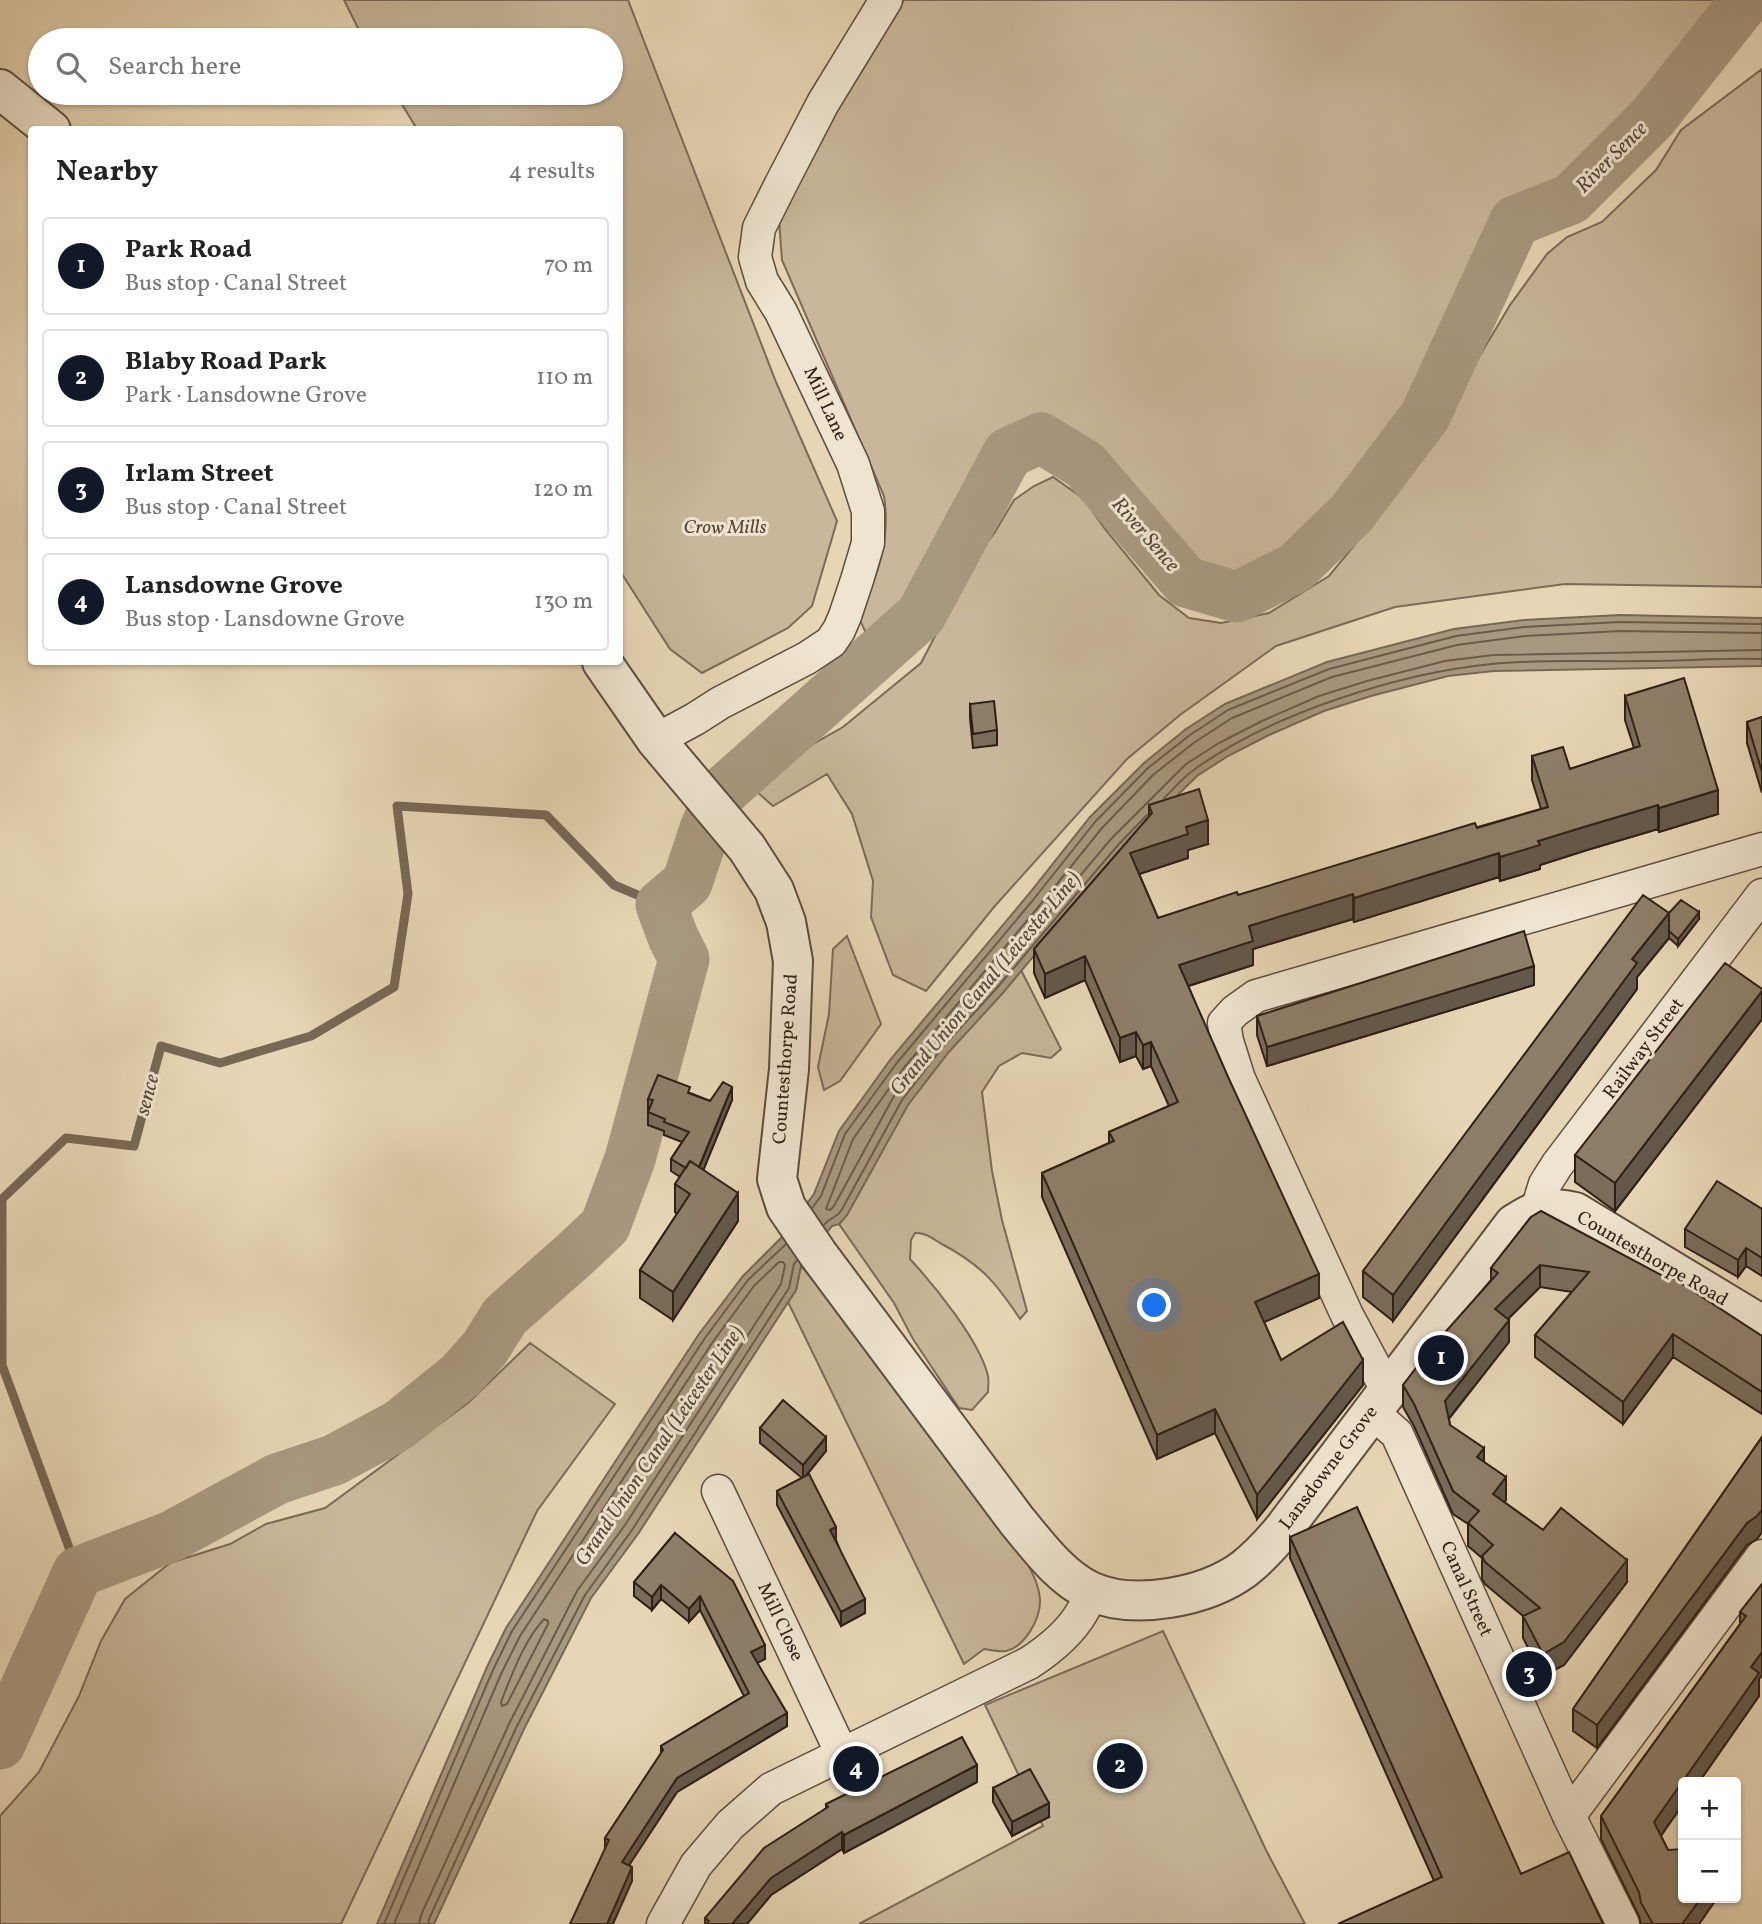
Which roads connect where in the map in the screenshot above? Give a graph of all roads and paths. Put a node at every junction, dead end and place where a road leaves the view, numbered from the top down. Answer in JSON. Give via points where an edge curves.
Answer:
{"nodes":[{"id":1,"x":886,"y":0,"type":"edge"},
{"id":2,"x":0,"y":89,"type":"edge"},
{"id":3,"x":46,"y":126,"type":"edge"},
{"id":4,"x":604,"y":665,"type":"edge"},
{"id":5,"x":656,"y":740,"type":"junction"},
{"id":6,"x":1762,"y":849,"type":"edge"},
{"id":7,"x":1762,"y":895,"type":"edge"},
{"id":8,"x":1537,"y":1210,"type":"junction"},
{"id":9,"x":1762,"y":1325,"type":"edge"},
{"id":10,"x":1379,"y":1401,"type":"junction"},
{"id":11,"x":718,"y":1491,"type":"dead end"},
{"id":12,"x":1762,"y":1556,"type":"edge"},
{"id":13,"x":1091,"y":1591,"type":"junction"},
{"id":14,"x":842,"y":1754,"type":"junction"},
{"id":15,"x":1569,"y":1816,"type":"junction"},
{"id":16,"x":663,"y":1924,"type":"edge"},
{"id":17,"x":1623,"y":1924,"type":"edge"}],
"edges":[{"from":1,"to":5,"type":"street","name":"Mill Lane","via":[[823,103],[781,184],[759,229],[755,257],[762,281],[853,464],[868,511],[868,543],[857,580],[831,642]]},
{"from":2,"to":3,"type":"street"},
{"from":4,"to":5,"type":"street","name":"Countesthorpe Road"},
{"from":5,"to":13,"type":"street","name":"Countesthorpe Road","via":[[747,848],[774,890],[786,922],[793,961],[789,1069],[777,1179],[786,1207],[1017,1521],[1052,1563]]},
{"from":6,"to":10,"type":"street","name":"Canal Street","via":[[1256,996],[1224,1023],[1239,1079],[1347,1315]]},
{"from":7,"to":8,"type":"street","name":"Railway Street","via":[[1557,1165]]},
{"from":8,"to":9,"type":"street","name":"Countesthorpe Road","via":[[1575,1212]]},
{"from":8,"to":10,"type":"street","name":"Lansdowne Grove","via":[[1514,1224]]},
{"from":10,"to":13,"type":"street","name":"Lansdowne Grove","via":[[1274,1541],[1244,1569],[1205,1590],[1166,1599],[1136,1600]]},
{"from":10,"to":15,"type":"street","name":"Canal Street"},
{"from":11,"to":14,"type":"street","name":"Mill Close"},
{"from":12,"to":15,"type":"street"},
{"from":13,"to":14,"type":"street","via":[[1082,1613],[1050,1649],[1029,1663]]},
{"from":14,"to":16,"type":"street","via":[[771,1789],[730,1825],[696,1865]]},
{"from":15,"to":17,"type":"street","name":"Canal Street"}]}
